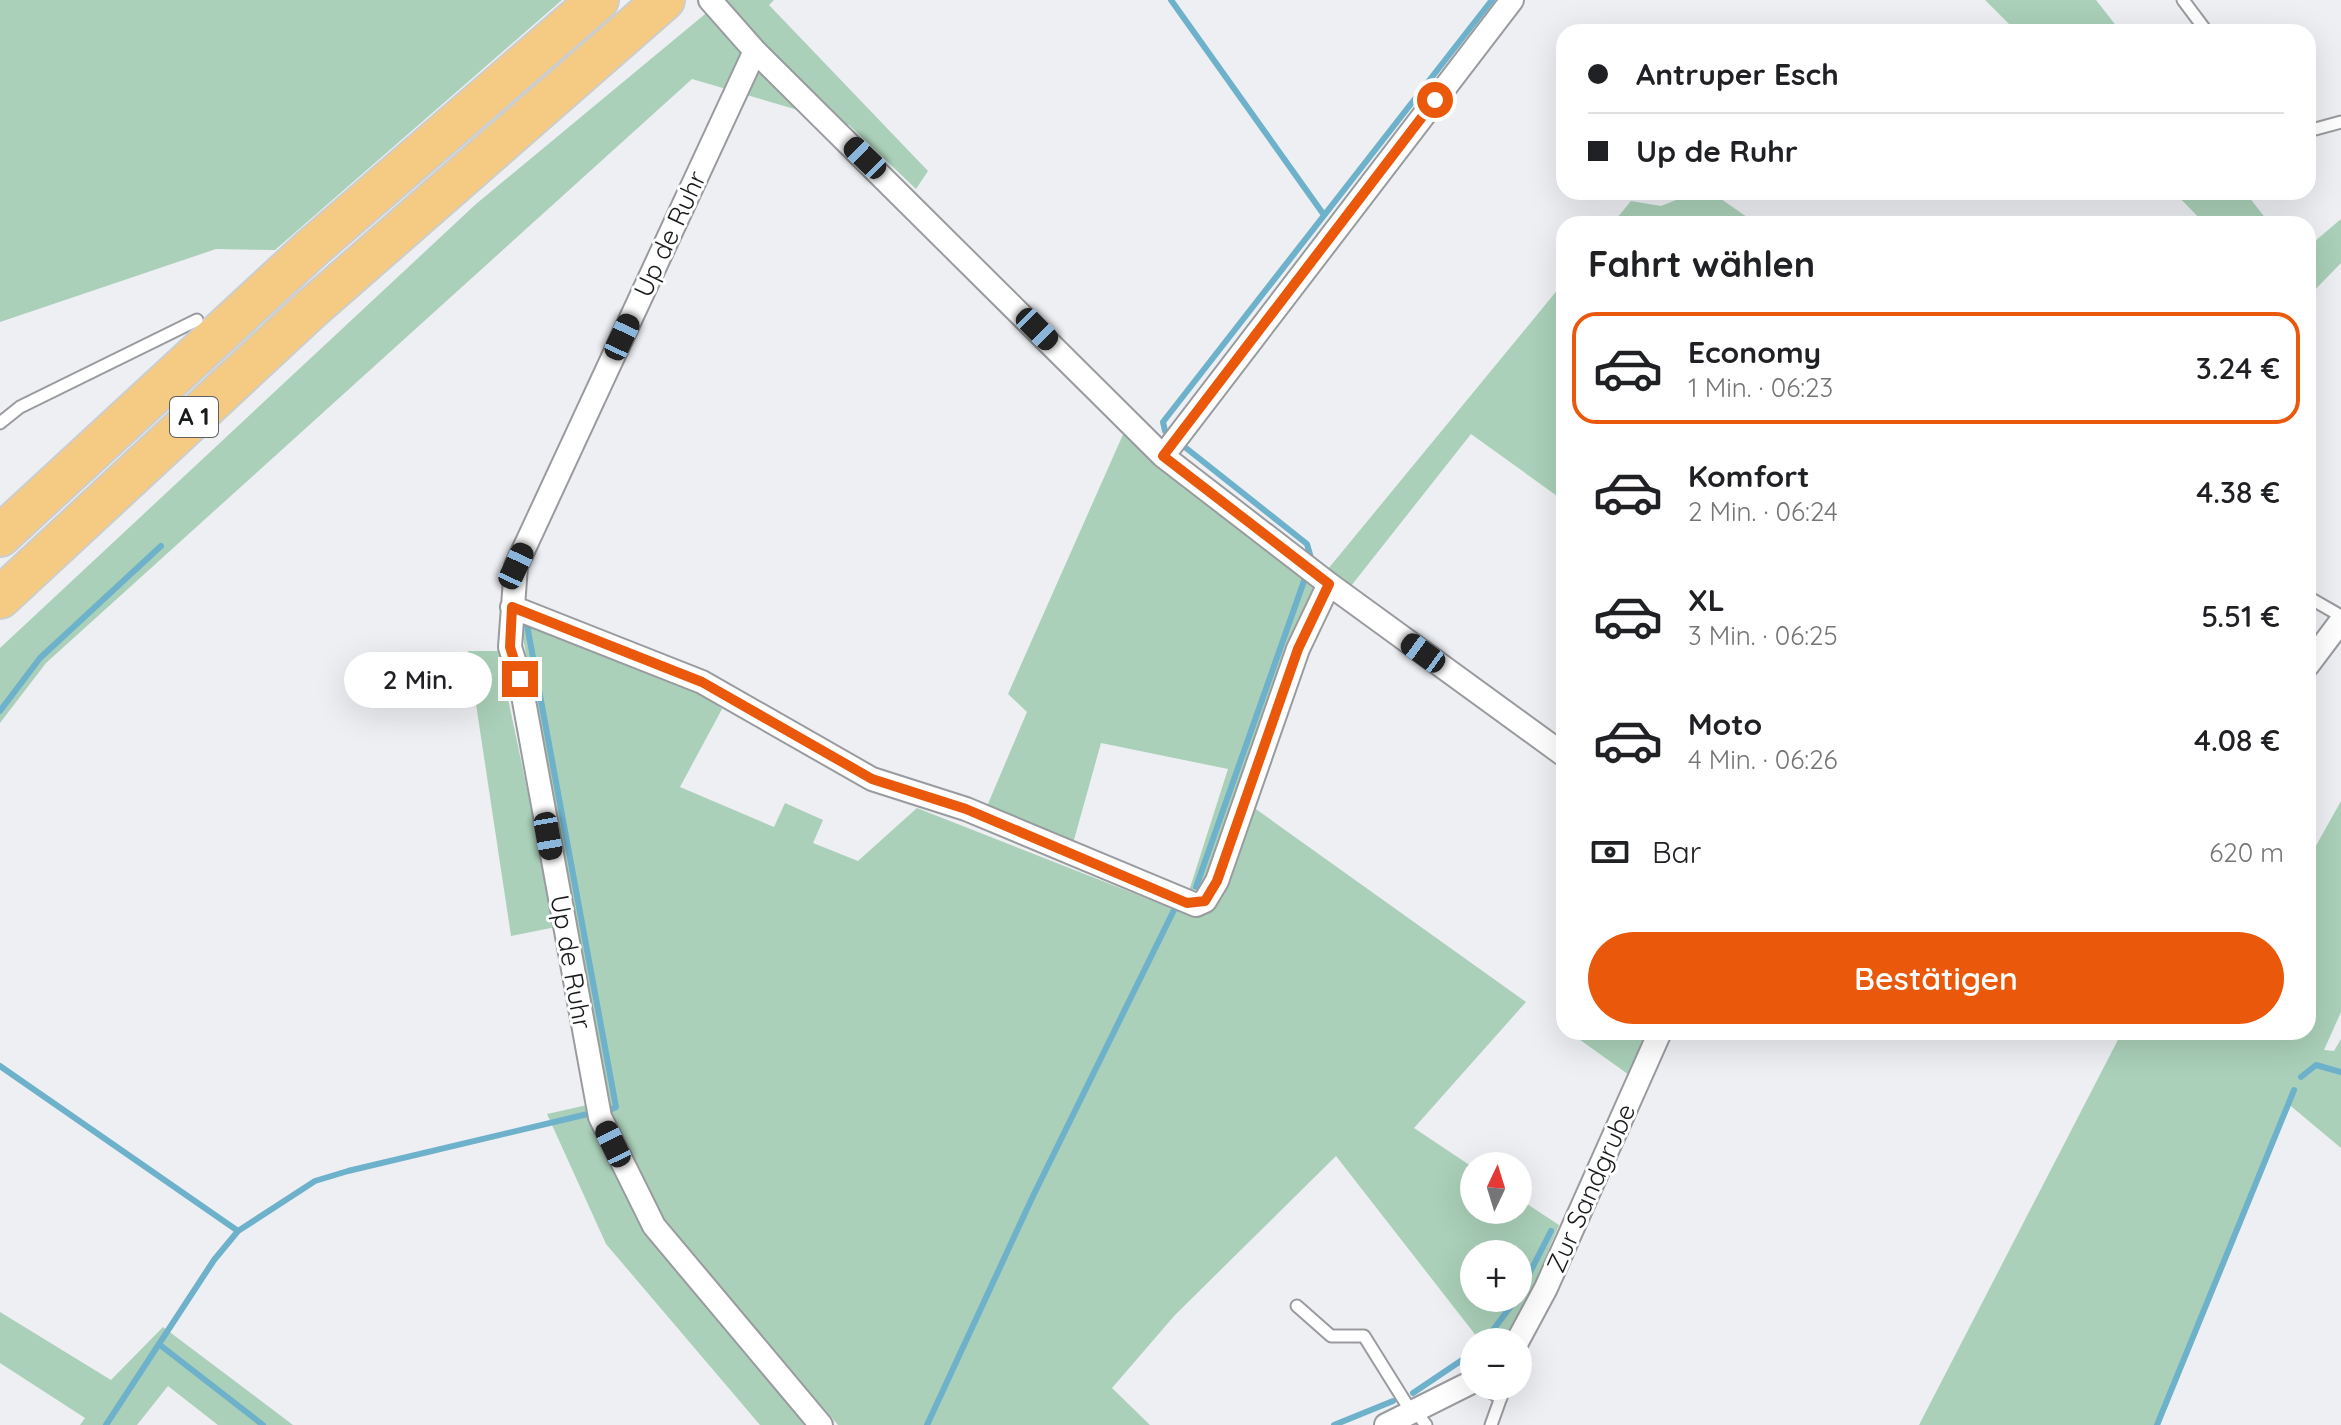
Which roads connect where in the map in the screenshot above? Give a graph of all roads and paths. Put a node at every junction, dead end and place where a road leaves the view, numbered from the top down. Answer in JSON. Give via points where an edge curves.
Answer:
{"nodes":[{"id":1,"x":598,"y":0,"type":"edge"},
{"id":2,"x":710,"y":0,"type":"edge"},
{"id":3,"x":1512,"y":0,"type":"edge"},
{"id":4,"x":2183,"y":0,"type":"edge"},
{"id":5,"x":660,"y":4,"type":"edge"},
{"id":6,"x":2201,"y":24,"type":"edge"},
{"id":7,"x":755,"y":51,"type":"junction"},
{"id":8,"x":2341,"y":122,"type":"edge"},
{"id":9,"x":2316,"y":129,"type":"edge"},
{"id":10,"x":312,"y":248,"type":"junction"},
{"id":11,"x":197,"y":320,"type":"joint"},
{"id":12,"x":0,"y":423,"type":"edge"},
{"id":13,"x":1163,"y":456,"type":"junction"},
{"id":14,"x":0,"y":536,"type":"edge"},
{"id":15,"x":1329,"y":584,"type":"junction"},
{"id":16,"x":0,"y":598,"type":"edge"},
{"id":17,"x":2316,"y":602,"type":"edge"},
{"id":18,"x":512,"y":607,"type":"junction"},
{"id":19,"x":2341,"y":619,"type":"edge"},
{"id":20,"x":2316,"y":654,"type":"edge"},
{"id":21,"x":1556,"y":749,"type":"edge"},
{"id":22,"x":1656,"y":1040,"type":"edge"},
{"id":23,"x":1297,"y":1306,"type":"dead end"},
{"id":24,"x":1525,"y":1328,"type":"edge"},
{"id":25,"x":1460,"y":1390,"type":"edge"},
{"id":26,"x":1500,"y":1400,"type":"edge"},
{"id":27,"x":1418,"y":1416,"type":"edge"},
{"id":28,"x":821,"y":1425,"type":"edge"},
{"id":29,"x":1386,"y":1425,"type":"edge"},
{"id":30,"x":1491,"y":1425,"type":"edge"}],
"edges":[{"from":1,"to":10,"type":"highway","number":"A 1"},
{"from":2,"to":7,"type":"street"},
{"from":3,"to":13,"type":"street"},
{"from":4,"to":6,"type":"lane"},
{"from":5,"to":16,"type":"highway","number":"A 1","via":[[311,309]]},
{"from":7,"to":13,"type":"street"},
{"from":7,"to":18,"type":"street","name":"Up de Ruhr","via":[[516,566]]},
{"from":8,"to":9,"type":"lane"},
{"from":10,"to":11,"type":"highway"},
{"from":10,"to":14,"type":"highway","number":"A 1"},
{"from":11,"to":12,"type":"lane","via":[[20,407]]},
{"from":13,"to":15,"type":"street"},
{"from":15,"to":18,"type":"street","via":[[1298,649],[1217,881],[1205,901],[1196,905],[966,809],[872,779],[702,682]]},
{"from":15,"to":21,"type":"street"},
{"from":17,"to":19,"type":"lane"},
{"from":18,"to":28,"type":"street","name":"Up de Ruhr","via":[[510,647],[600,1117],[654,1226]]},
{"from":19,"to":20,"type":"street"},
{"from":22,"to":24,"type":"street","name":"Zur Sandgrube"},
{"from":23,"to":27,"type":"lane","via":[[1331,1336],[1364,1336]]},
{"from":25,"to":27,"type":"street"},
{"from":26,"to":30,"type":"lane"},
{"from":27,"to":29,"type":"street"}]}
